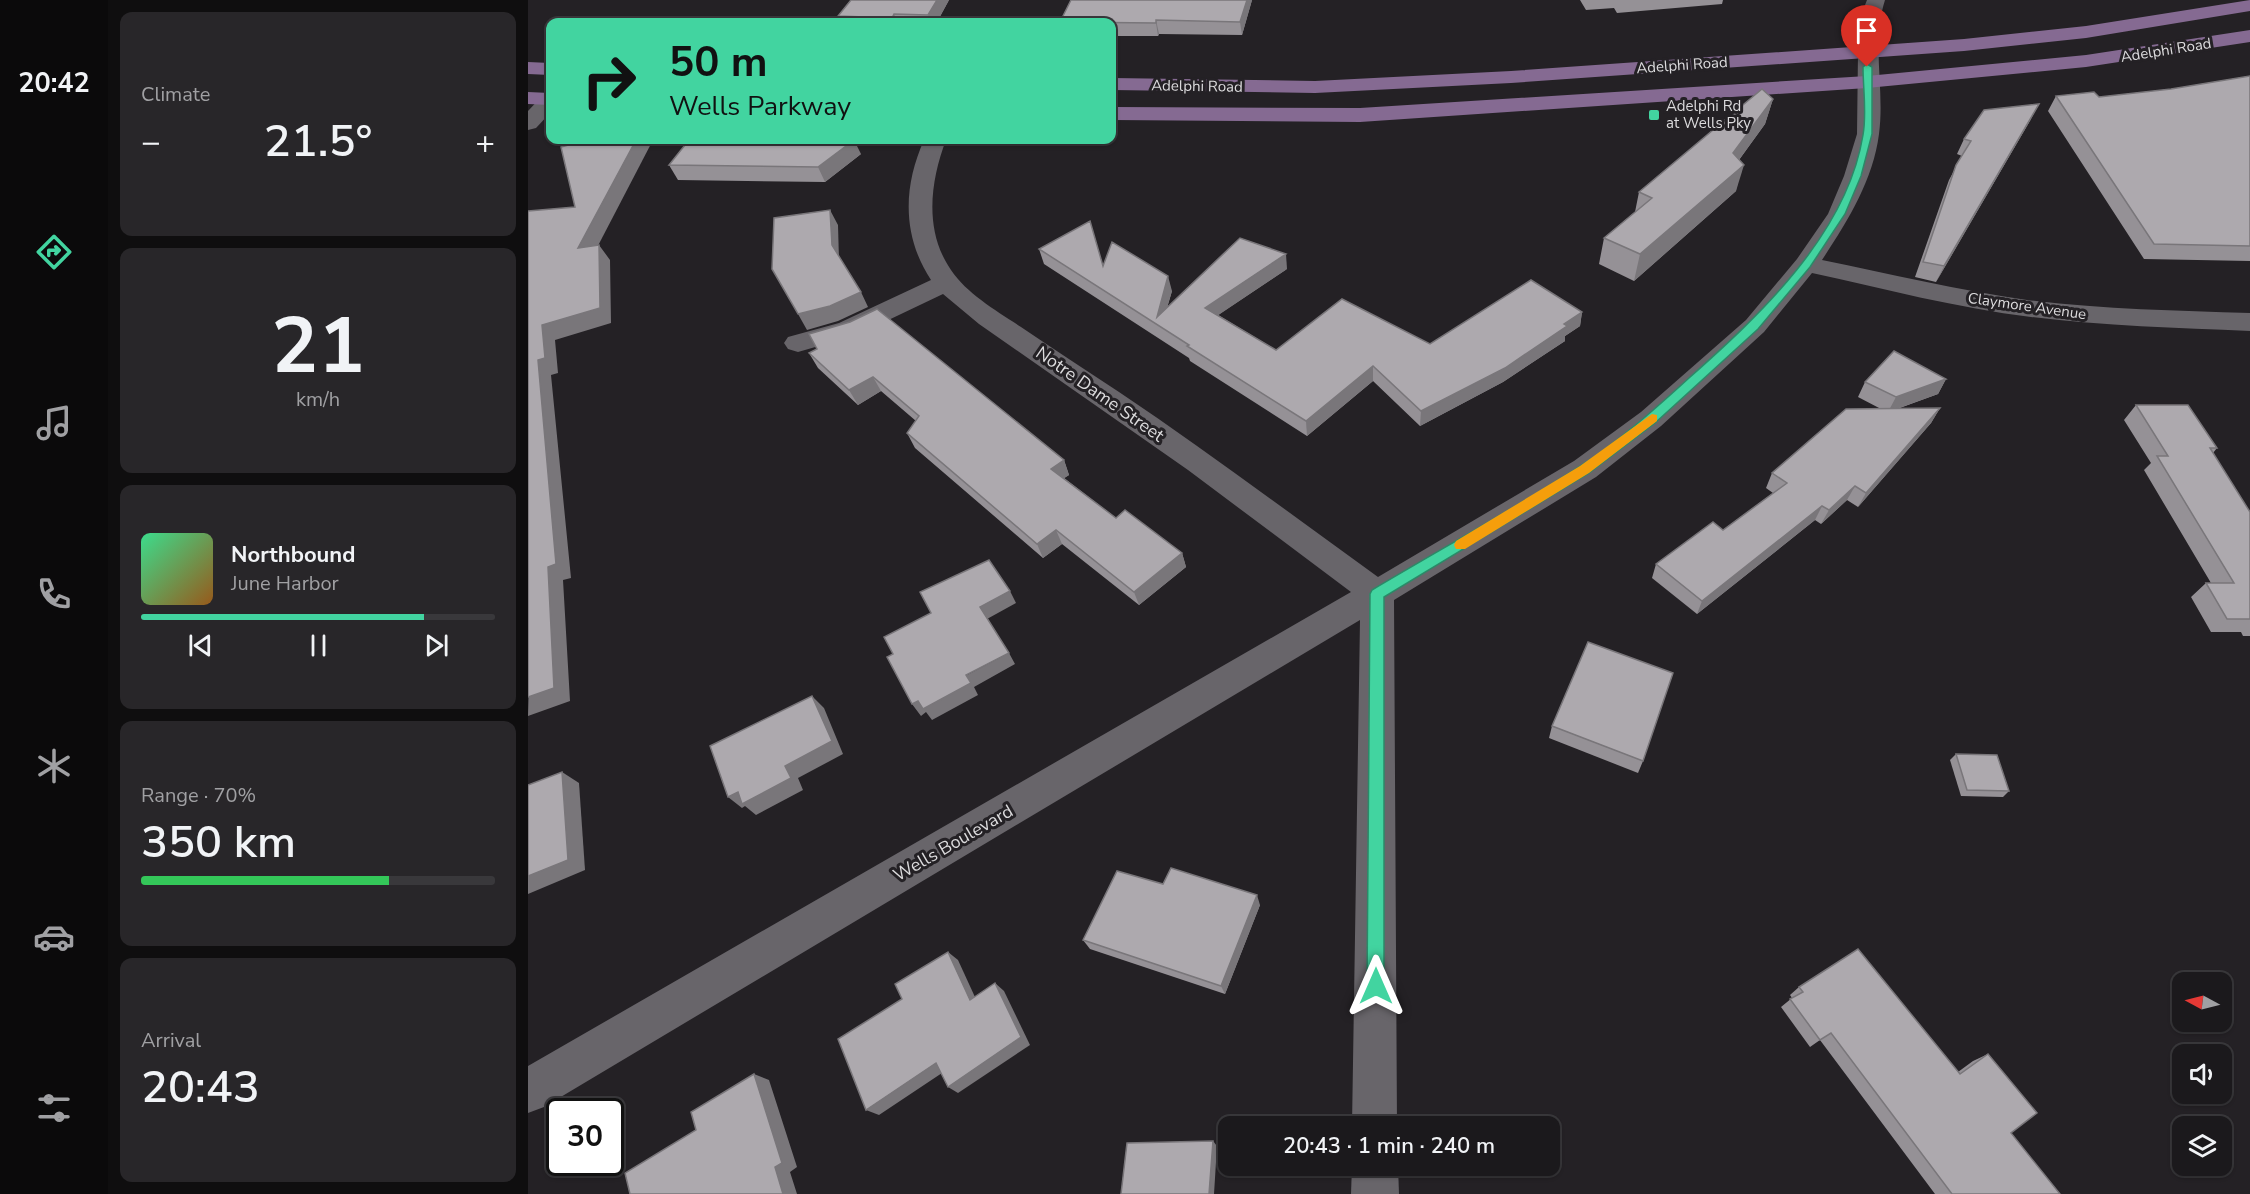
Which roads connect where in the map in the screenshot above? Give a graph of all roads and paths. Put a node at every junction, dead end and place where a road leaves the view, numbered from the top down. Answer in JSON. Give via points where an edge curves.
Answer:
{"nodes":[{"id":1,"x":1876,"y":0,"type":"edge"},
{"id":2,"x":2250,"y":5,"type":"edge"},
{"id":3,"x":2250,"y":36,"type":"edge"},
{"id":4,"x":1868,"y":52,"type":"junction"},
{"id":5,"x":528,"y":68,"type":"edge"},
{"id":6,"x":546,"y":69,"type":"edge"},
{"id":7,"x":1867,"y":82,"type":"junction"},
{"id":8,"x":1116,"y":84,"type":"edge"},
{"id":9,"x":528,"y":98,"type":"edge"},
{"id":10,"x":546,"y":100,"type":"edge"},
{"id":11,"x":546,"y":104,"type":"edge"},
{"id":12,"x":1116,"y":114,"type":"edge"},
{"id":13,"x":528,"y":123,"type":"edge"},
{"id":14,"x":934,"y":144,"type":"edge"},
{"id":15,"x":1806,"y":264,"type":"junction"},
{"id":16,"x":948,"y":282,"type":"junction"},
{"id":17,"x":2250,"y":322,"type":"edge"},
{"id":18,"x":798,"y":343,"type":"dead end"},
{"id":19,"x":1377,"y":594,"type":"junction"},
{"id":20,"x":528,"y":1091,"type":"edge"},
{"id":21,"x":1375,"y":1116,"type":"edge"},
{"id":22,"x":1375,"y":1176,"type":"edge"},
{"id":23,"x":1374,"y":1194,"type":"edge"}],
"edges":[{"from":1,"to":4,"type":"street","name":"Wells Boulevard"},
{"from":2,"to":4,"type":"main road","name":"Adelphi Road","via":[[2086,32]]},
{"from":3,"to":7,"type":"main road","name":"Adelphi Road","via":[[2086,62]]},
{"from":4,"to":7,"type":"street","name":"Wells Boulevard"},
{"from":4,"to":8,"type":"main road","name":"Adelphi Road","via":[[1394,84]]},
{"from":5,"to":6,"type":"main road"},
{"from":7,"to":12,"type":"main road","name":"Adelphi Road","via":[[1360,114]]},
{"from":7,"to":15,"type":"street","name":"Wells Boulevard","via":[[1868,134],[1856,176],[1840,214]]},
{"from":9,"to":10,"type":"main road"},
{"from":11,"to":13,"type":"street"},
{"from":14,"to":16,"type":"street","name":"Notre Dame Street","via":[[920,182],[920,229]]},
{"from":15,"to":17,"type":"street","name":"Claymore Avenue","via":[[1940,293],[2053,311]]},
{"from":15,"to":19,"type":"street","name":"Wells Boulevard","via":[[1755,326],[1651,420],[1585,469]]},
{"from":16,"to":18,"type":"street","via":[[848,329]]},
{"from":16,"to":19,"type":"street","name":"Notre Dame Street","via":[[970,305],[1140,420]]},
{"from":19,"to":20,"type":"street","name":"Wells Boulevard"},
{"from":19,"to":21,"type":"street"},
{"from":22,"to":23,"type":"street"}]}
